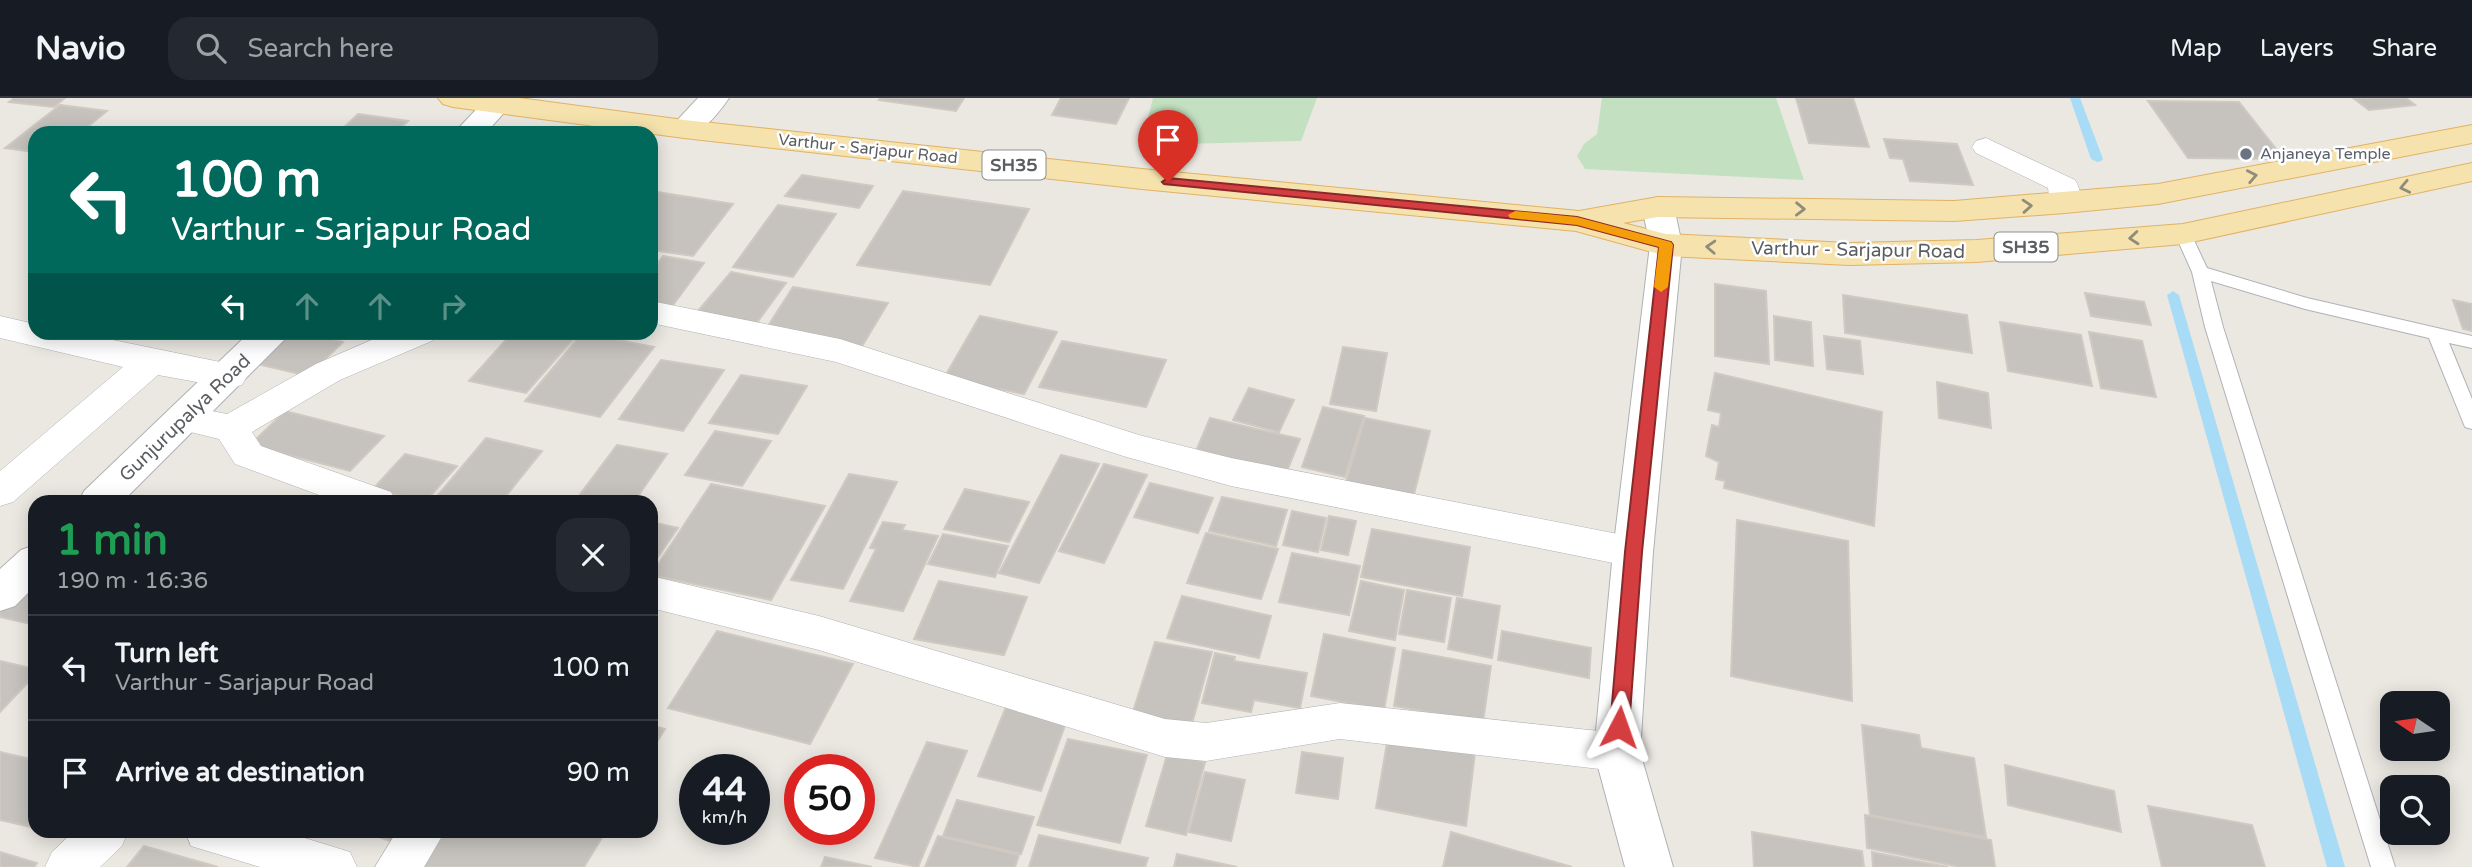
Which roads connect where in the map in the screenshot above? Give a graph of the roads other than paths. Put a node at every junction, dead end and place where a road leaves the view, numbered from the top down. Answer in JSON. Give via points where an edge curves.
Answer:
{"nodes":[{"id":1,"x":453,"y":98,"type":"edge"},
{"id":2,"x":714,"y":98,"type":"edge"},
{"id":3,"x":496,"y":105,"type":"junction"},
{"id":4,"x":476,"y":126,"type":"edge"},
{"id":5,"x":684,"y":129,"type":"junction"},
{"id":6,"x":2472,"y":134,"type":"edge"},
{"id":7,"x":1986,"y":147,"type":"dead end"},
{"id":8,"x":2472,"y":172,"type":"edge"},
{"id":9,"x":2065,"y":203,"type":"junction"},
{"id":10,"x":1658,"y":207,"type":"junction"},
{"id":11,"x":1577,"y":221,"type":"junction"},
{"id":12,"x":2183,"y":234,"type":"junction"},
{"id":13,"x":1666,"y":245,"type":"junction"},
{"id":14,"x":2200,"y":272,"type":"junction"},
{"id":15,"x":658,"y":313,"type":"edge"},
{"id":16,"x":0,"y":327,"type":"edge"},
{"id":17,"x":28,"y":333,"type":"edge"},
{"id":18,"x":2436,"y":333,"type":"junction"},
{"id":19,"x":56,"y":340,"type":"edge"},
{"id":20,"x":264,"y":340,"type":"edge"},
{"id":21,"x":403,"y":340,"type":"edge"},
{"id":22,"x":2472,"y":342,"type":"edge"},
{"id":23,"x":151,"y":362,"type":"junction"},
{"id":24,"x":230,"y":376,"type":"junction"},
{"id":25,"x":186,"y":419,"type":"junction"},
{"id":26,"x":2472,"y":422,"type":"edge"},
{"id":27,"x":231,"y":428,"type":"junction"},
{"id":28,"x":0,"y":492,"type":"edge"},
{"id":29,"x":105,"y":495,"type":"edge"},
{"id":30,"x":359,"y":495,"type":"edge"},
{"id":31,"x":1633,"y":552,"type":"junction"},
{"id":32,"x":28,"y":568,"type":"edge"},
{"id":33,"x":0,"y":594,"type":"edge"},
{"id":34,"x":658,"y":594,"type":"edge"},
{"id":35,"x":1617,"y":752,"type":"junction"},
{"id":36,"x":99,"y":838,"type":"edge"},
{"id":37,"x":232,"y":838,"type":"edge"},
{"id":38,"x":418,"y":838,"type":"edge"},
{"id":39,"x":68,"y":867,"type":"edge"},
{"id":40,"x":334,"y":867,"type":"edge"},
{"id":41,"x":398,"y":867,"type":"edge"},
{"id":42,"x":1649,"y":867,"type":"edge"},
{"id":43,"x":2383,"y":867,"type":"edge"}],
"edges":[{"from":1,"to":3,"type":"main road","name":"Varthur - Sarjapur Road","number":"SH35"},
{"from":2,"to":5,"type":"main road"},
{"from":3,"to":4,"type":"main road"},
{"from":3,"to":5,"type":"main road","name":"Varthur - Sarjapur Road","number":"SH35"},
{"from":5,"to":11,"type":"main road","name":"Varthur - Sarjapur Road","number":"SH35"},
{"from":9,"to":6,"type":"main road","name":"Varthur - Sarjapur Road","number":"SH35","one_way":true,"via":[[2158,194]]},
{"from":7,"to":9,"type":"street","via":[[2059,182],[2064,186]]},
{"from":8,"to":12,"type":"main road","name":"Varthur - Sarjapur Road","number":"SH35","one_way":true},
{"from":10,"to":9,"type":"main road","name":"Varthur - Sarjapur Road","number":"SH35","one_way":true,"via":[[1954,211]]},
{"from":10,"to":11,"type":"main road","name":"Varthur - Sarjapur Road","number":"SH35"},
{"from":10,"to":13,"type":"main road"},
{"from":11,"to":13,"type":"main road","name":"Varthur - Sarjapur Road","number":"SH35"},
{"from":12,"to":13,"type":"main road","name":"Varthur - Sarjapur Road","number":"SH35","one_way":true,"via":[[1977,251],[1849,254]]},
{"from":12,"to":14,"type":"lane"},
{"from":13,"to":31,"type":"main road"},
{"from":14,"to":18,"type":"lane","via":[[2305,303]]},
{"from":14,"to":43,"type":"lane"},
{"from":15,"to":31,"type":"street","via":[[840,351],[1136,447],[1231,472]]},
{"from":16,"to":17,"type":"street"},
{"from":18,"to":22,"type":"lane"},
{"from":18,"to":26,"type":"lane"},
{"from":19,"to":23,"type":"street"},
{"from":20,"to":24,"type":"main road","name":"Gunjurupalya Road"},
{"from":21,"to":27,"type":"street","via":[[328,372]]},
{"from":23,"to":24,"type":"street"},
{"from":23,"to":28,"type":"street"},
{"from":24,"to":25,"type":"main road","name":"Gunjurupalya Road"},
{"from":25,"to":27,"type":"street"},
{"from":25,"to":29,"type":"main road","name":"Gunjurupalya Road"},
{"from":27,"to":30,"type":"street","via":[[248,455]]},
{"from":31,"to":35,"type":"main road"},
{"from":32,"to":33,"type":"main road"},
{"from":34,"to":35,"type":"street","via":[[819,633],[1165,738],[1206,742],[1340,721]]},
{"from":35,"to":42,"type":"main road"},
{"from":36,"to":39,"type":"street"},
{"from":37,"to":40,"type":"street"},
{"from":38,"to":41,"type":"street"}]}
